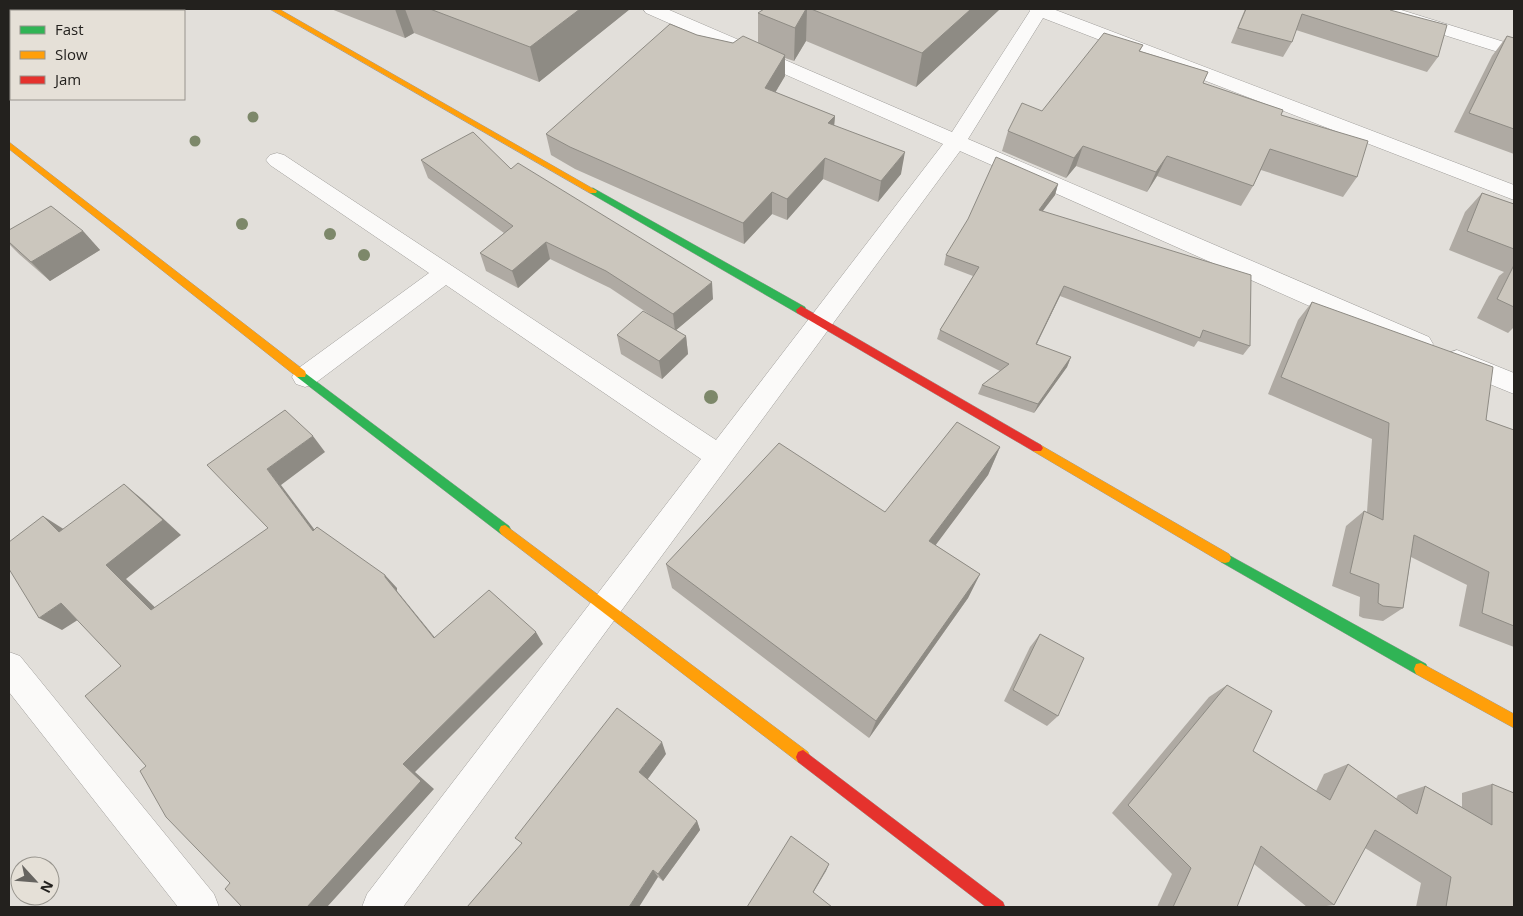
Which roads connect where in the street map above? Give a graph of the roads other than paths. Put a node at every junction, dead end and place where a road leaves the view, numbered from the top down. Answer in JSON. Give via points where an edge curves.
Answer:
{"nodes":[{"id":1,"x":274,"y":9,"type":"edge"},
{"id":2,"x":652,"y":9,"type":"edge"},
{"id":3,"x":1039,"y":9,"type":"edge"},
{"id":4,"x":1380,"y":9,"type":"edge"},
{"id":5,"x":1514,"y":51,"type":"edge"},
{"id":6,"x":955,"y":142,"type":"junction"},
{"id":7,"x":9,"y":145,"type":"edge"},
{"id":8,"x":277,"y":160,"type":"dead end"},
{"id":9,"x":1514,"y":193,"type":"edge"},
{"id":10,"x":446,"y":273,"type":"junction"},
{"id":11,"x":820,"y":321,"type":"junction"},
{"id":12,"x":305,"y":377,"type":"junction"},
{"id":13,"x":1514,"y":384,"type":"edge"},
{"id":14,"x":719,"y":456,"type":"junction"},
{"id":15,"x":605,"y":608,"type":"junction"},
{"id":16,"x":9,"y":667,"type":"edge"},
{"id":17,"x":1514,"y":720,"type":"edge"},
{"id":18,"x":201,"y":907,"type":"edge"},
{"id":19,"x":380,"y":907,"type":"edge"},
{"id":20,"x":998,"y":907,"type":"edge"}],
"edges":[{"from":1,"to":11,"type":"main road"},
{"from":2,"to":6,"type":"street"},
{"from":3,"to":6,"type":"street"},
{"from":3,"to":9,"type":"street"},
{"from":4,"to":5,"type":"street"},
{"from":6,"to":11,"type":"street"},
{"from":6,"to":13,"type":"street"},
{"from":7,"to":12,"type":"main road"},
{"from":8,"to":10,"type":"street"},
{"from":10,"to":12,"type":"street"},
{"from":10,"to":14,"type":"street"},
{"from":11,"to":14,"type":"street"},
{"from":11,"to":17,"type":"main road","via":[[1313,609]]},
{"from":12,"to":15,"type":"main road"},
{"from":14,"to":15,"type":"street"},
{"from":15,"to":19,"type":"street"},
{"from":15,"to":20,"type":"main road"},
{"from":16,"to":18,"type":"street"}]}
